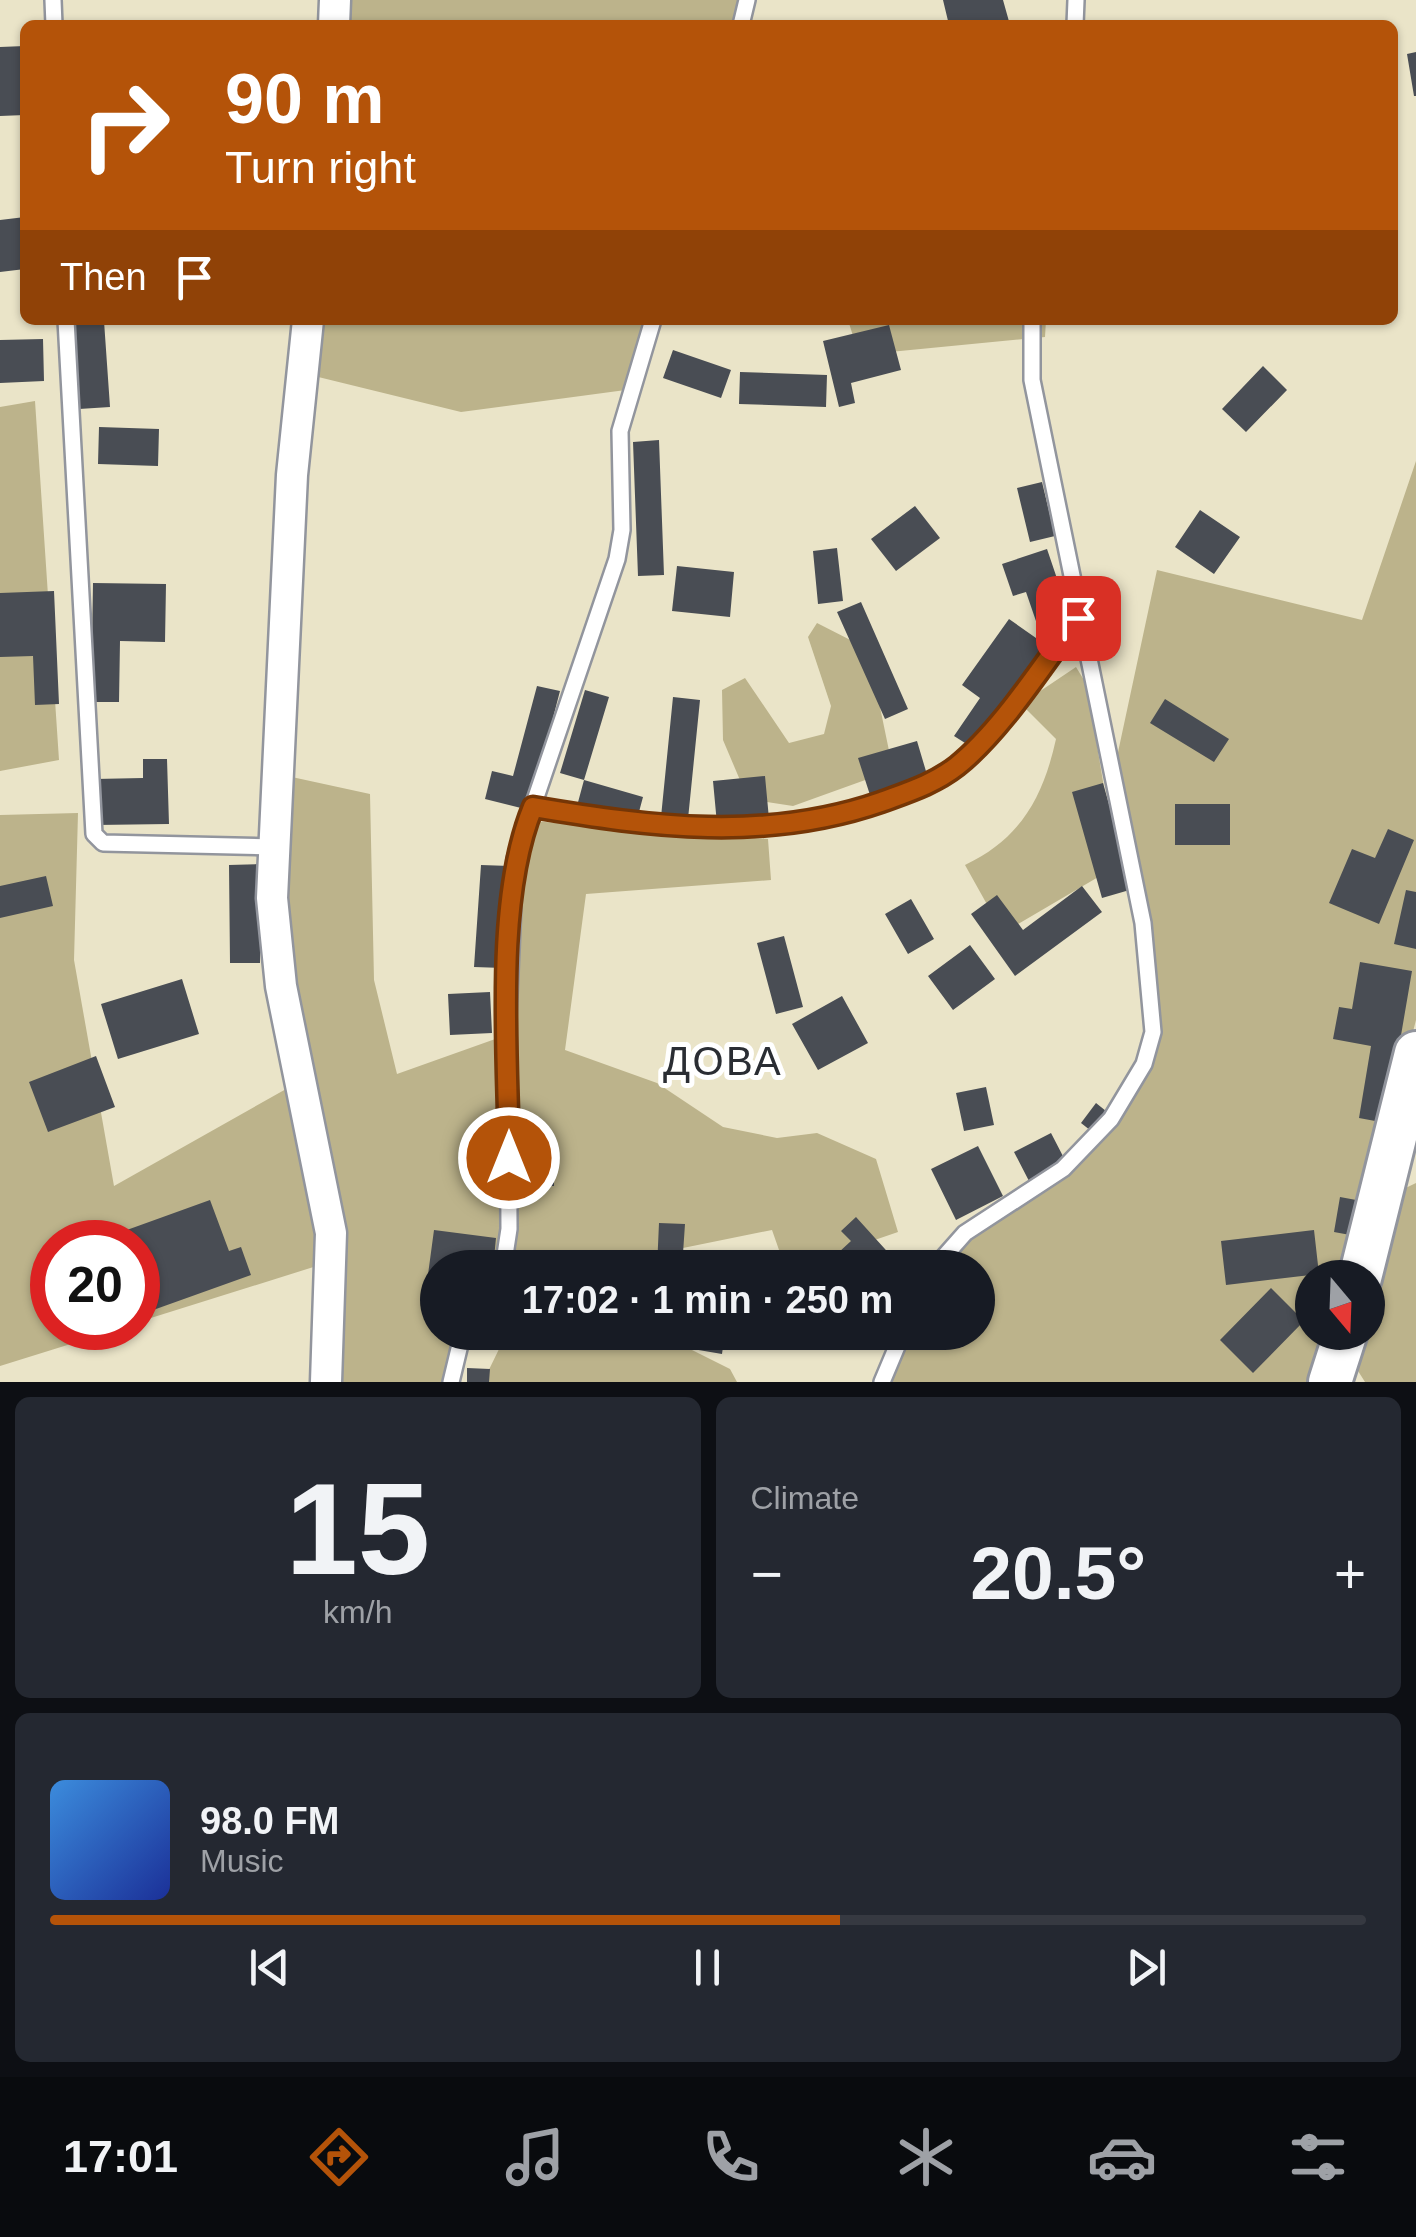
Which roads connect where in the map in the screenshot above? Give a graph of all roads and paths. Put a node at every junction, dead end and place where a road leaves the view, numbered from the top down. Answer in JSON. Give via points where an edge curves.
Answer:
{"nodes":[{"id":1,"x":66,"y":325,"type":"edge"},
{"id":2,"x":307,"y":325,"type":"edge"},
{"id":3,"x":652,"y":325,"type":"edge"},
{"id":4,"x":1032,"y":325,"type":"edge"},
{"id":5,"x":1078,"y":618,"type":"junction"},
{"id":6,"x":533,"y":807,"type":"junction"},
{"id":7,"x":274,"y":847,"type":"junction"},
{"id":8,"x":1416,"y":1053,"type":"edge"},
{"id":9,"x":506,"y":1250,"type":"edge"},
{"id":10,"x":949,"y":1250,"type":"edge"},
{"id":11,"x":1364,"y":1260,"type":"edge"},
{"id":12,"x":459,"y":1350,"type":"edge"},
{"id":13,"x":895,"y":1350,"type":"edge"},
{"id":14,"x":1340,"y":1350,"type":"edge"},
{"id":15,"x":326,"y":1382,"type":"edge"},
{"id":16,"x":452,"y":1382,"type":"edge"},
{"id":17,"x":882,"y":1382,"type":"edge"},
{"id":18,"x":1330,"y":1382,"type":"edge"}],
"edges":[{"from":1,"to":7,"type":"lane","via":[[94,834],[103,843]]},
{"from":2,"to":7,"type":"street","via":[[292,475]]},
{"from":3,"to":6,"type":"lane","via":[[620,430],[620,544]]},
{"from":4,"to":5,"type":"lane","via":[[1032,380]]},
{"from":5,"to":6,"type":"lane","via":[[960,764],[917,789],[857,810],[774,826],[703,829]]},
{"from":5,"to":10,"type":"lane","via":[[1143,923],[1154,1014],[1150,1050],[1111,1119],[1063,1169]]},
{"from":6,"to":9,"type":"lane","via":[[512,891]]},
{"from":7,"to":15,"type":"street","via":[[281,986],[331,1233]]},
{"from":8,"to":11,"type":"street"},
{"from":12,"to":16,"type":"lane"},
{"from":13,"to":17,"type":"lane"},
{"from":14,"to":18,"type":"street"}]}
